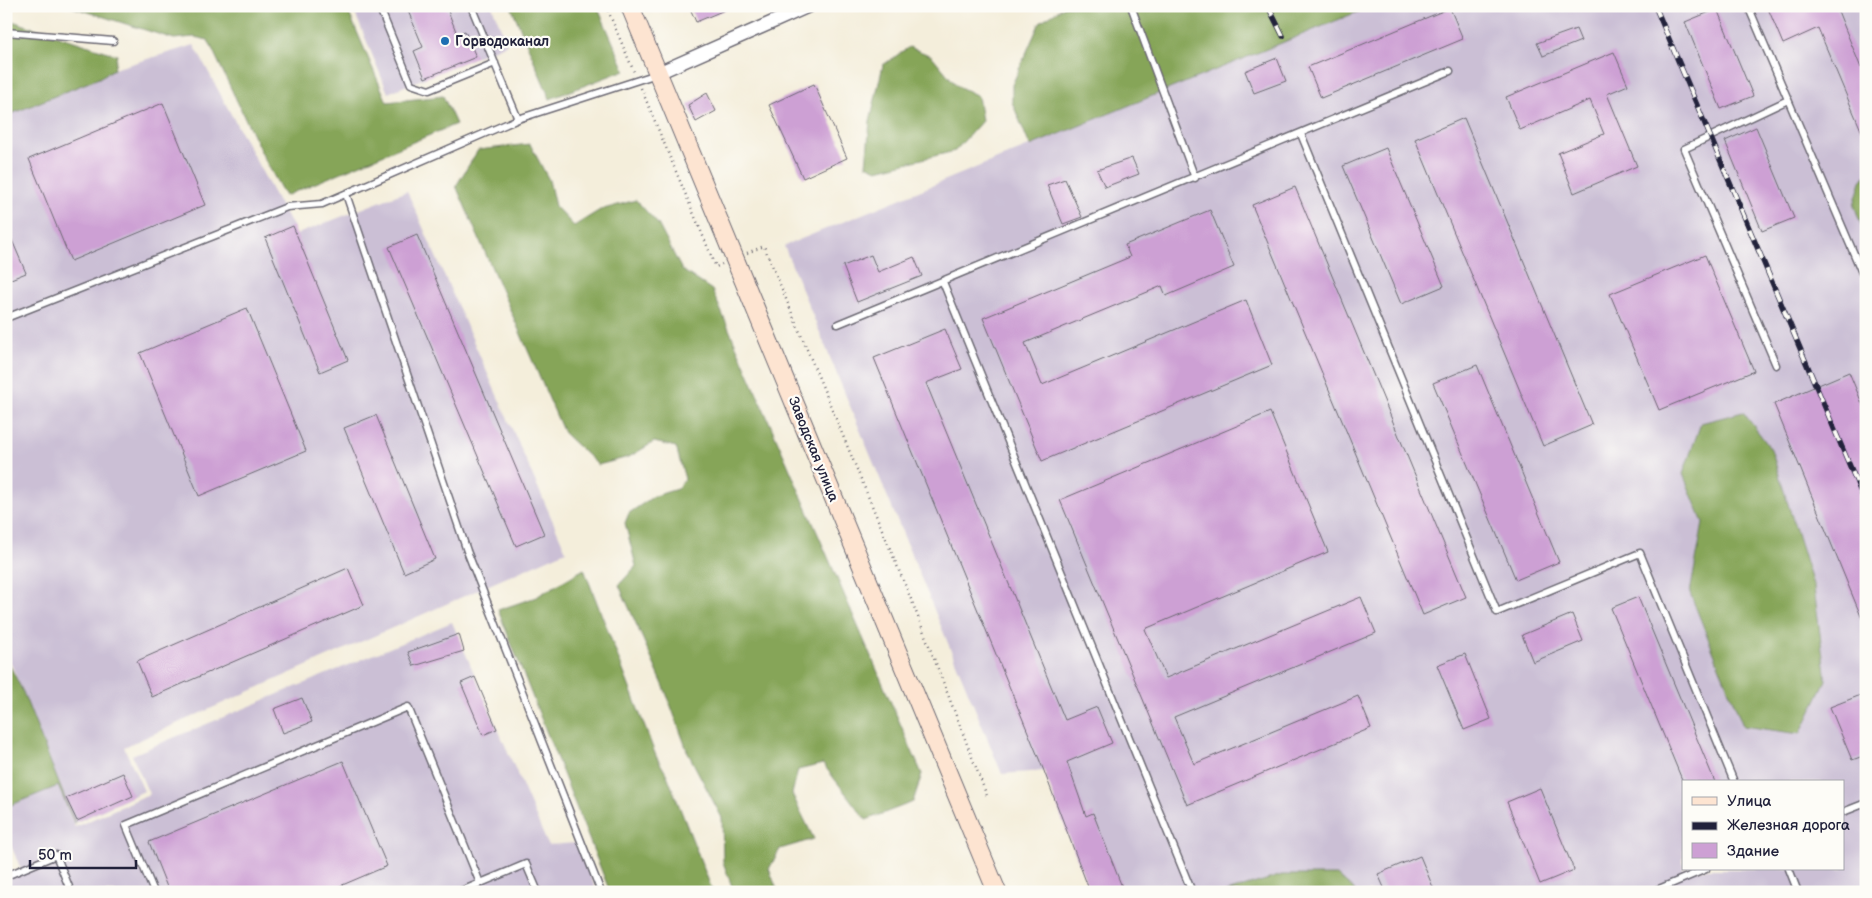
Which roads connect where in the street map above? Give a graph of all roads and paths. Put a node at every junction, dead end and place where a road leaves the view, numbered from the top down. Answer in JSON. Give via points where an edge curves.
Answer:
{"nodes":[{"id":1,"x":379,"y":6,"type":"edge"},
{"id":2,"x":471,"y":6,"type":"edge"},
{"id":3,"x":630,"y":6,"type":"edge"},
{"id":4,"x":809,"y":6,"type":"edge"},
{"id":5,"x":1131,"y":6,"type":"edge"},
{"id":6,"x":1748,"y":6,"type":"edge"},
{"id":7,"x":6,"y":32,"type":"edge"},
{"id":8,"x":113,"y":41,"type":"dead end"},
{"id":9,"x":494,"y":63,"type":"junction"},
{"id":10,"x":1450,"y":71,"type":"dead end"},
{"id":11,"x":658,"y":73,"type":"junction"},
{"id":12,"x":1788,"y":100,"type":"junction"},
{"id":13,"x":518,"y":119,"type":"junction"},
{"id":14,"x":1300,"y":134,"type":"junction"},
{"id":15,"x":1195,"y":178,"type":"junction"},
{"id":16,"x":346,"y":194,"type":"junction"},
{"id":17,"x":943,"y":282,"type":"junction"},
{"id":18,"x":1866,"y":282,"type":"edge"},
{"id":19,"x":6,"y":318,"type":"edge"},
{"id":20,"x":838,"y":324,"type":"dead end"},
{"id":21,"x":1776,"y":365,"type":"dead end"},
{"id":22,"x":1733,"y":780,"type":"edge"},
{"id":23,"x":1866,"y":803,"type":"edge"},
{"id":24,"x":1844,"y":812,"type":"edge"},
{"id":25,"x":1704,"y":870,"type":"edge"},
{"id":26,"x":1789,"y":870,"type":"edge"},
{"id":27,"x":6,"y":876,"type":"edge"},
{"id":28,"x":480,"y":883,"type":"junction"},
{"id":29,"x":71,"y":892,"type":"edge"},
{"id":30,"x":154,"y":892,"type":"edge"},
{"id":31,"x":459,"y":892,"type":"edge"},
{"id":32,"x":538,"y":892,"type":"edge"},
{"id":33,"x":601,"y":892,"type":"edge"},
{"id":34,"x":997,"y":892,"type":"edge"},
{"id":35,"x":1192,"y":892,"type":"edge"},
{"id":36,"x":1652,"y":892,"type":"edge"},
{"id":37,"x":1798,"y":892,"type":"edge"}],
"edges":[{"from":1,"to":9,"type":"lane","via":[[411,84],[429,90]]},
{"from":2,"to":9,"type":"lane"},
{"from":3,"to":11,"type":"main road","name":"Заводская улица"},
{"from":4,"to":11,"type":"street"},
{"from":5,"to":15,"type":"lane"},
{"from":6,"to":12,"type":"lane"},
{"from":7,"to":8,"type":"lane"},
{"from":9,"to":13,"type":"lane"},
{"from":10,"to":14,"type":"lane"},
{"from":11,"to":13,"type":"lane"},
{"from":11,"to":34,"type":"main road","name":"Заводская улица"},
{"from":12,"to":18,"type":"lane"},
{"from":12,"to":21,"type":"lane","via":[[1684,149]]},
{"from":13,"to":16,"type":"lane"},
{"from":14,"to":15,"type":"lane"},
{"from":14,"to":22,"type":"lane","via":[[1497,612],[1640,553]]},
{"from":15,"to":17,"type":"lane"},
{"from":16,"to":19,"type":"lane","via":[[322,204],[287,207]]},
{"from":16,"to":33,"type":"lane","via":[[467,550]]},
{"from":17,"to":20,"type":"lane"},
{"from":17,"to":35,"type":"lane"},
{"from":23,"to":24,"type":"lane"},
{"from":25,"to":36,"type":"lane"},
{"from":26,"to":37,"type":"lane"},
{"from":27,"to":29,"type":"lane","via":[[56,855]]},
{"from":28,"to":30,"type":"lane","via":[[408,707],[126,825]]},
{"from":28,"to":31,"type":"lane"},
{"from":28,"to":32,"type":"lane","via":[[526,864]]}]}
